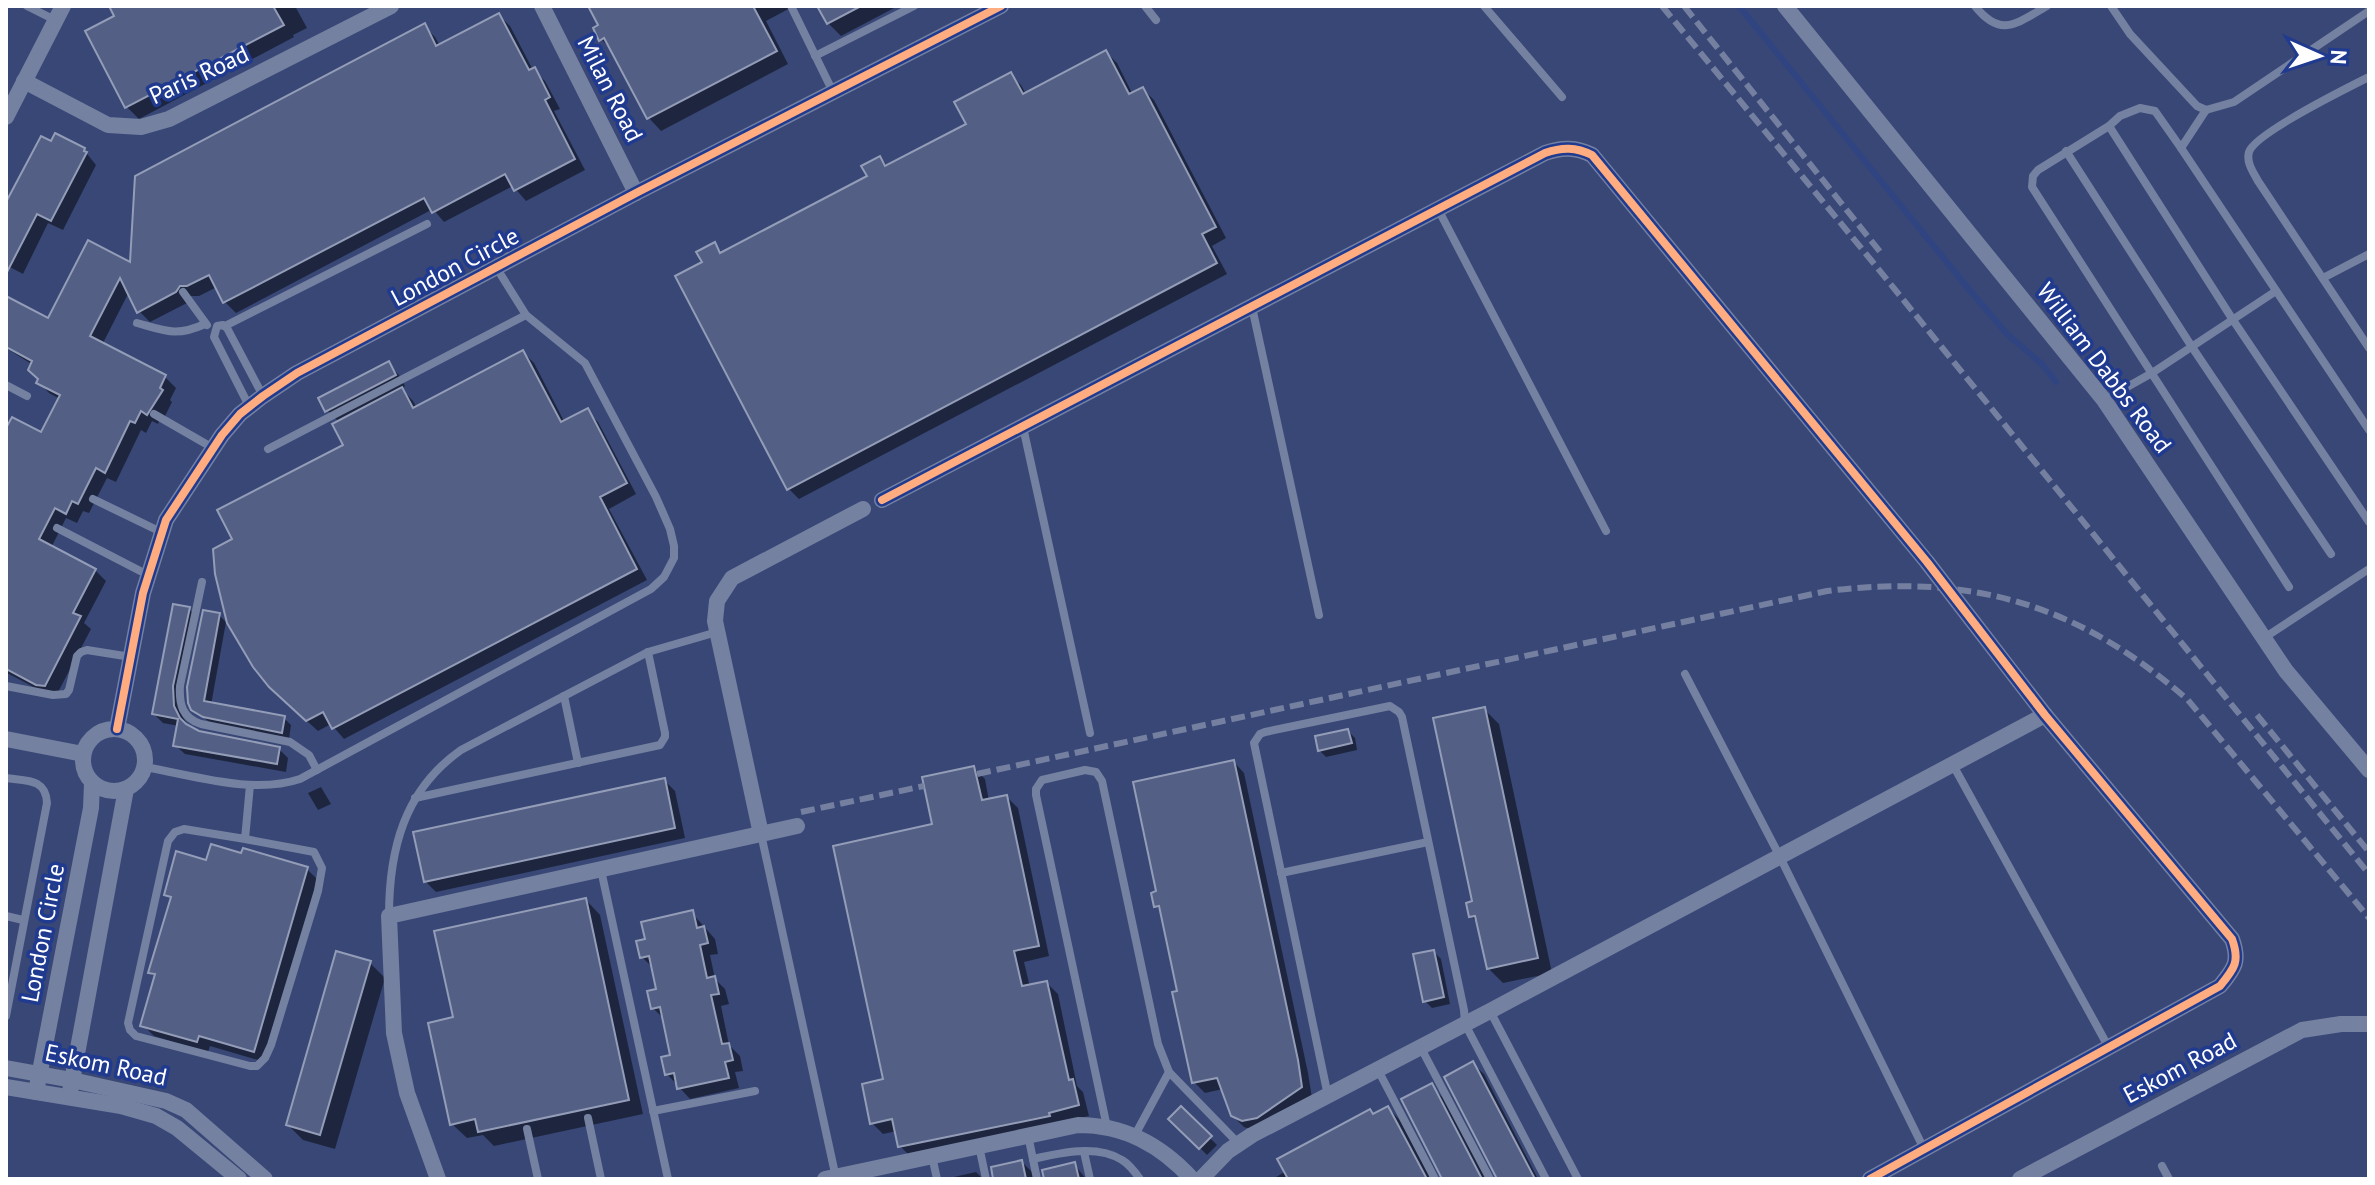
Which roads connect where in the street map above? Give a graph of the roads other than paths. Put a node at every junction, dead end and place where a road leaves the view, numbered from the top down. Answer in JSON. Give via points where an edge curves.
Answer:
{"nodes":[{"id":1,"x":27,"y":6,"type":"edge"},
{"id":2,"x":391,"y":6,"type":"edge"},
{"id":3,"x":542,"y":6,"type":"edge"},
{"id":4,"x":791,"y":6,"type":"edge"},
{"id":5,"x":914,"y":6,"type":"edge"},
{"id":6,"x":1001,"y":6,"type":"edge"},
{"id":7,"x":1145,"y":6,"type":"edge"},
{"id":8,"x":1484,"y":6,"type":"edge"},
{"id":9,"x":1785,"y":6,"type":"edge"},
{"id":10,"x":1975,"y":6,"type":"edge"},
{"id":11,"x":2047,"y":6,"type":"edge"},
{"id":12,"x":2111,"y":6,"type":"edge"},
{"id":13,"x":369,"y":11,"type":"edge"},
{"id":14,"x":2369,"y":11,"type":"edge"},
{"id":15,"x":59,"y":13,"type":"edge"},
{"id":16,"x":1156,"y":20,"type":"dead end"},
{"id":17,"x":815,"y":56,"type":"junction"},
{"id":18,"x":2369,"y":77,"type":"edge"},
{"id":19,"x":24,"y":81,"type":"junction"},
{"id":20,"x":833,"y":92,"type":"junction"},
{"id":21,"x":1562,"y":97,"type":"dead end"},
{"id":22,"x":2206,"y":110,"type":"junction"},
{"id":23,"x":6,"y":117,"type":"edge"},
{"id":24,"x":2109,"y":126,"type":"junction"},
{"id":25,"x":2181,"y":148,"type":"junction"},
{"id":26,"x":2066,"y":151,"type":"junction"},
{"id":27,"x":636,"y":193,"type":"junction"},
{"id":28,"x":1438,"y":209,"type":"junction"},
{"id":29,"x":427,"y":224,"type":"dead end"},
{"id":30,"x":2369,"y":254,"type":"edge"},
{"id":31,"x":496,"y":267,"type":"junction"},
{"id":32,"x":2323,"y":278,"type":"junction"},
{"id":33,"x":2276,"y":291,"type":"junction"},
{"id":34,"x":183,"y":292,"type":"dead end"},
{"id":35,"x":1252,"y":306,"type":"junction"},
{"id":36,"x":526,"y":315,"type":"junction"},
{"id":37,"x":2233,"y":320,"type":"junction"},
{"id":38,"x":137,"y":323,"type":"dead end"},
{"id":39,"x":205,"y":324,"type":"junction"},
{"id":40,"x":225,"y":326,"type":"junction"},
{"id":41,"x":215,"y":329,"type":"junction"},
{"id":42,"x":2192,"y":347,"type":"junction"},
{"id":43,"x":2369,"y":348,"type":"edge"},
{"id":44,"x":2152,"y":373,"type":"junction"},
{"id":45,"x":6,"y":385,"type":"edge"},
{"id":46,"x":27,"y":396,"type":"dead end"},
{"id":47,"x":2104,"y":400,"type":"junction"},
{"id":48,"x":256,"y":401,"type":"junction"},
{"id":49,"x":154,"y":414,"type":"dead end"},
{"id":50,"x":1023,"y":426,"type":"junction"},
{"id":51,"x":2369,"y":430,"type":"edge"},
{"id":52,"x":214,"y":448,"type":"junction"},
{"id":53,"x":268,"y":449,"type":"dead end"},
{"id":54,"x":93,"y":499,"type":"dead end"},
{"id":55,"x":882,"y":500,"type":"dead end"},
{"id":56,"x":863,"y":509,"type":"dead end"},
{"id":57,"x":2369,"y":522,"type":"edge"},
{"id":58,"x":57,"y":528,"type":"dead end"},
{"id":59,"x":1606,"y":531,"type":"dead end"},
{"id":60,"x":162,"y":532,"type":"junction"},
{"id":61,"x":2331,"y":554,"type":"dead end"},
{"id":62,"x":2369,"y":569,"type":"edge"},
{"id":63,"x":148,"y":575,"type":"junction"},
{"id":64,"x":202,"y":582,"type":"dead end"},
{"id":65,"x":2289,"y":587,"type":"dead end"},
{"id":66,"x":1319,"y":615,"type":"dead end"},
{"id":67,"x":717,"y":632,"type":"junction"},
{"id":68,"x":2264,"y":638,"type":"junction"},
{"id":69,"x":648,"y":652,"type":"junction"},
{"id":70,"x":131,"y":657,"type":"junction"},
{"id":71,"x":1685,"y":674,"type":"dead end"},
{"id":72,"x":6,"y":686,"type":"edge"},
{"id":73,"x":564,"y":696,"type":"junction"},
{"id":74,"x":2045,"y":715,"type":"junction"},
{"id":75,"x":117,"y":729,"type":"junction"},
{"id":76,"x":1090,"y":733,"type":"dead end"},
{"id":77,"x":6,"y":739,"type":"edge"},
{"id":78,"x":83,"y":754,"type":"junction"},
{"id":79,"x":578,"y":763,"type":"junction"},
{"id":80,"x":1953,"y":765,"type":"junction"},
{"id":81,"x":144,"y":767,"type":"junction"},
{"id":82,"x":317,"y":770,"type":"junction"},
{"id":83,"x":2369,"y":770,"type":"edge"},
{"id":84,"x":6,"y":778,"type":"edge"},
{"id":85,"x":92,"y":783,"type":"junction"},
{"id":86,"x":250,"y":785,"type":"junction"},
{"id":87,"x":126,"y":789,"type":"junction"},
{"id":88,"x":414,"y":798,"type":"junction"},
{"id":89,"x":797,"y":826,"type":"dead end"},
{"id":90,"x":761,"y":834,"type":"junction"},
{"id":91,"x":245,"y":839,"type":"junction"},
{"id":92,"x":1428,"y":842,"type":"junction"},
{"id":93,"x":1780,"y":857,"type":"junction"},
{"id":94,"x":601,"y":870,"type":"junction"},
{"id":95,"x":1281,"y":873,"type":"junction"},
{"id":96,"x":6,"y":916,"type":"edge"},
{"id":97,"x":389,"y":916,"type":"junction"},
{"id":98,"x":23,"y":920,"type":"junction"},
{"id":99,"x":11,"y":969,"type":"edge"},
{"id":100,"x":1490,"y":1011,"type":"junction"},
{"id":101,"x":6,"y":1016,"type":"edge"},
{"id":102,"x":1465,"y":1024,"type":"junction"},
{"id":103,"x":2369,"y":1024,"type":"edge"},
{"id":104,"x":1421,"y":1048,"type":"junction"},
{"id":105,"x":2109,"y":1048,"type":"junction"},
{"id":106,"x":6,"y":1068,"type":"edge"},
{"id":107,"x":1378,"y":1070,"type":"junction"},
{"id":108,"x":1169,"y":1072,"type":"junction"},
{"id":109,"x":40,"y":1075,"type":"junction"},
{"id":110,"x":72,"y":1080,"type":"junction"},
{"id":111,"x":6,"y":1087,"type":"edge"},
{"id":112,"x":755,"y":1091,"type":"dead end"},
{"id":113,"x":36,"y":1092,"type":"junction"},
{"id":114,"x":1328,"y":1096,"type":"junction"},
{"id":115,"x":69,"y":1097,"type":"junction"},
{"id":116,"x":653,"y":1111,"type":"junction"},
{"id":117,"x":588,"y":1118,"type":"dead end"},
{"id":118,"x":1107,"y":1127,"type":"junction"},
{"id":119,"x":527,"y":1129,"type":"dead end"},
{"id":120,"x":1028,"y":1135,"type":"junction"},
{"id":121,"x":1135,"y":1135,"type":"junction"},
{"id":122,"x":1238,"y":1143,"type":"junction"},
{"id":123,"x":979,"y":1146,"type":"junction"},
{"id":124,"x":1925,"y":1150,"type":"junction"},
{"id":125,"x":1084,"y":1152,"type":"junction"},
{"id":126,"x":932,"y":1156,"type":"junction"},
{"id":127,"x":1033,"y":1159,"type":"junction"},
{"id":128,"x":2162,"y":1166,"type":"dead end"},
{"id":129,"x":885,"y":1173,"type":"edge"},
{"id":130,"x":833,"y":1178,"type":"edge"},
{"id":131,"x":239,"y":1179,"type":"edge"},
{"id":132,"x":265,"y":1179,"type":"edge"},
{"id":133,"x":438,"y":1179,"type":"edge"},
{"id":134,"x":538,"y":1179,"type":"edge"},
{"id":135,"x":601,"y":1179,"type":"edge"},
{"id":136,"x":668,"y":1179,"type":"edge"},
{"id":137,"x":937,"y":1179,"type":"edge"},
{"id":138,"x":986,"y":1179,"type":"edge"},
{"id":139,"x":1037,"y":1179,"type":"edge"},
{"id":140,"x":1090,"y":1179,"type":"edge"},
{"id":141,"x":1140,"y":1179,"type":"edge"},
{"id":142,"x":1192,"y":1179,"type":"edge"},
{"id":143,"x":1201,"y":1179,"type":"edge"},
{"id":144,"x":1435,"y":1179,"type":"edge"},
{"id":145,"x":1490,"y":1179,"type":"edge"},
{"id":146,"x":1546,"y":1179,"type":"edge"},
{"id":147,"x":1578,"y":1179,"type":"edge"},
{"id":148,"x":1870,"y":1179,"type":"edge"},
{"id":149,"x":2020,"y":1179,"type":"edge"},
{"id":150,"x":2169,"y":1179,"type":"edge"}],
"edges":[{"from":1,"to":15,"type":"lane"},
{"from":2,"to":13,"type":"street","name":"Paris Road"},
{"from":3,"to":27,"type":"street","name":"Milan Road"},
{"from":4,"to":17,"type":"lane"},
{"from":5,"to":17,"type":"lane"},
{"from":6,"to":20,"type":"street","name":"London Circle"},
{"from":7,"to":16,"type":"lane"},
{"from":8,"to":21,"type":"lane"},
{"from":9,"to":47,"type":"street","name":"William Dabbs Road"},
{"from":10,"to":11,"type":"lane","via":[[1991,22],[2005,26]]},
{"from":12,"to":22,"type":"lane","via":[[2130,34]]},
{"from":13,"to":19,"type":"street","name":"Paris Road","via":[[169,119],[141,127],[108,125]]},
{"from":14,"to":22,"type":"lane","via":[[2234,102]]},
{"from":15,"to":19,"type":"street"},
{"from":17,"to":20,"type":"lane"},
{"from":18,"to":32,"type":"lane","via":[[2266,134],[2248,155],[2258,181]]},
{"from":19,"to":23,"type":"street"},
{"from":20,"to":27,"type":"street","name":"London Circle"},
{"from":22,"to":25,"type":"lane"},
{"from":24,"to":25,"type":"lane","via":[[2120,116],[2151,109]]},
{"from":24,"to":26,"type":"lane"},
{"from":24,"to":37,"type":"lane"},
{"from":25,"to":33,"type":"lane"},
{"from":26,"to":42,"type":"lane"},
{"from":26,"to":44,"type":"lane","via":[[2038,170],[2032,187]]},
{"from":27,"to":31,"type":"street","name":"London Circle"},
{"from":28,"to":35,"type":"street"},
{"from":28,"to":59,"type":"lane"},
{"from":28,"to":74,"type":"street","via":[[1555,150],[1592,155],[1927,562]]},
{"from":29,"to":40,"type":"lane"},
{"from":30,"to":32,"type":"lane"},
{"from":31,"to":36,"type":"lane"},
{"from":31,"to":48,"type":"street","name":"London Circle","via":[[297,373]]},
{"from":32,"to":43,"type":"lane"},
{"from":33,"to":37,"type":"lane"},
{"from":33,"to":51,"type":"lane"},
{"from":34,"to":39,"type":"lane"},
{"from":35,"to":50,"type":"street"},
{"from":35,"to":66,"type":"lane"},
{"from":36,"to":53,"type":"lane"},
{"from":36,"to":82,"type":"lane","via":[[585,363],[602,392],[670,529],[670,569],[651,589]]},
{"from":37,"to":42,"type":"lane"},
{"from":37,"to":57,"type":"lane"},
{"from":38,"to":39,"type":"lane","via":[[178,333]]},
{"from":39,"to":41,"type":"lane"},
{"from":40,"to":41,"type":"lane"},
{"from":40,"to":48,"type":"lane"},
{"from":41,"to":48,"type":"lane","via":[[214,337]]},
{"from":42,"to":44,"type":"lane"},
{"from":42,"to":61,"type":"lane"},
{"from":44,"to":47,"type":"lane"},
{"from":44,"to":65,"type":"lane"},
{"from":45,"to":46,"type":"lane"},
{"from":47,"to":68,"type":"street","name":"William Dabbs Road"},
{"from":48,"to":52,"type":"street","name":"London Circle"},
{"from":49,"to":52,"type":"lane"},
{"from":50,"to":55,"type":"street"},
{"from":50,"to":76,"type":"lane"},
{"from":52,"to":60,"type":"street","name":"London Circle"},
{"from":54,"to":60,"type":"lane"},
{"from":56,"to":67,"type":"street","via":[[732,578],[717,601]]},
{"from":58,"to":63,"type":"lane"},
{"from":60,"to":63,"type":"street","name":"London Circle"},
{"from":62,"to":68,"type":"lane"},
{"from":63,"to":70,"type":"street","name":"London Circle"},
{"from":64,"to":82,"type":"lane","via":[[180,686],[183,711],[201,724],[290,742],[309,755]]},
{"from":67,"to":69,"type":"lane"},
{"from":67,"to":90,"type":"street"},
{"from":68,"to":83,"type":"street","name":"William Dabbs Road"},
{"from":69,"to":73,"type":"lane"},
{"from":69,"to":79,"type":"lane","via":[[663,742]]},
{"from":70,"to":72,"type":"lane","via":[[81,652],[66,694]]},
{"from":70,"to":75,"type":"street","name":"London Circle"},
{"from":71,"to":93,"type":"lane"},
{"from":73,"to":79,"type":"lane"},
{"from":73,"to":88,"type":"lane","via":[[461,750]]},
{"from":74,"to":80,"type":"street"},
{"from":74,"to":105,"type":"street","via":[[2232,939],[2237,954],[2220,986]]},
{"from":75,"to":78,"type":"street","via":[[92,738]]},
{"from":75,"to":81,"type":"street","via":[[137,740]]},
{"from":77,"to":78,"type":"street"},
{"from":78,"to":85,"type":"street"},
{"from":79,"to":88,"type":"lane"},
{"from":80,"to":93,"type":"street"},
{"from":80,"to":105,"type":"lane"},
{"from":81,"to":86,"type":"lane"},
{"from":81,"to":87,"type":"street"},
{"from":82,"to":86,"type":"lane","via":[[286,784]]},
{"from":84,"to":98,"type":"lane","via":[[41,785],[47,795]]},
{"from":85,"to":87,"type":"street","via":[[113,792]]},
{"from":85,"to":109,"type":"street","name":"London Circle"},
{"from":86,"to":91,"type":"lane"},
{"from":87,"to":110,"type":"street"},
{"from":88,"to":97,"type":"lane","via":[[403,821],[389,886]]},
{"from":89,"to":90,"type":"street"},
{"from":90,"to":94,"type":"street"},
{"from":90,"to":130,"type":"lane"},
{"from":91,"to":91,"type":"lane","via":[[314,852],[322,868],[271,1045],[257,1066],[136,1036],[128,1023],[168,841],[184,829]]},
{"from":92,"to":95,"type":"lane"},
{"from":92,"to":95,"type":"lane","via":[[1399,712],[1385,706],[1340,715],[1265,732],[1254,743]]},
{"from":92,"to":102,"type":"lane"},
{"from":93,"to":100,"type":"street"},
{"from":93,"to":124,"type":"lane"},
{"from":94,"to":97,"type":"street"},
{"from":94,"to":116,"type":"lane"},
{"from":95,"to":114,"type":"lane"},
{"from":96,"to":98,"type":"lane"},
{"from":97,"to":133,"type":"street","via":[[394,1033],[407,1093]]},
{"from":98,"to":99,"type":"lane"},
{"from":99,"to":101,"type":"lane"},
{"from":100,"to":102,"type":"street"},
{"from":100,"to":147,"type":"lane"},
{"from":102,"to":104,"type":"street"},
{"from":102,"to":146,"type":"lane"},
{"from":103,"to":149,"type":"street","name":"Eskom Road","via":[[2302,1030]]},
{"from":104,"to":107,"type":"street"},
{"from":104,"to":145,"type":"lane"},
{"from":105,"to":124,"type":"street"},
{"from":106,"to":109,"type":"street","name":"Eskom Road"},
{"from":107,"to":114,"type":"street"},
{"from":107,"to":144,"type":"lane"},
{"from":108,"to":118,"type":"lane","via":[[1158,1044],[1100,775],[1085,770],[1042,780],[1036,795]]},
{"from":108,"to":121,"type":"lane"},
{"from":108,"to":122,"type":"lane"},
{"from":109,"to":110,"type":"street","name":"Eskom Road"},
{"from":109,"to":113,"type":"street","name":"London Circle"},
{"from":110,"to":115,"type":"street"},
{"from":110,"to":132,"type":"street","name":"Eskom Road","via":[[154,1097],[186,1110]]},
{"from":111,"to":113,"type":"street","name":"Eskom Road"},
{"from":112,"to":116,"type":"lane"},
{"from":113,"to":115,"type":"street","name":"Eskom Road"},
{"from":114,"to":122,"type":"street"},
{"from":115,"to":131,"type":"street","name":"Eskom Road","via":[[156,1116]]},
{"from":116,"to":136,"type":"lane"},
{"from":117,"to":135,"type":"lane"},
{"from":118,"to":120,"type":"street","via":[[1078,1125]]},
{"from":118,"to":121,"type":"street"},
{"from":119,"to":134,"type":"lane"},
{"from":120,"to":123,"type":"street"},
{"from":120,"to":127,"type":"lane"},
{"from":121,"to":142,"type":"street"},
{"from":122,"to":143,"type":"street"},
{"from":123,"to":126,"type":"street"},
{"from":123,"to":138,"type":"lane"},
{"from":124,"to":148,"type":"street"},
{"from":125,"to":127,"type":"lane"},
{"from":125,"to":140,"type":"lane"},
{"from":125,"to":141,"type":"lane","via":[[1124,1161]]},
{"from":126,"to":129,"type":"street"},
{"from":126,"to":137,"type":"lane"},
{"from":127,"to":139,"type":"lane"},
{"from":128,"to":150,"type":"lane"},
{"from":129,"to":130,"type":"street"}]}
